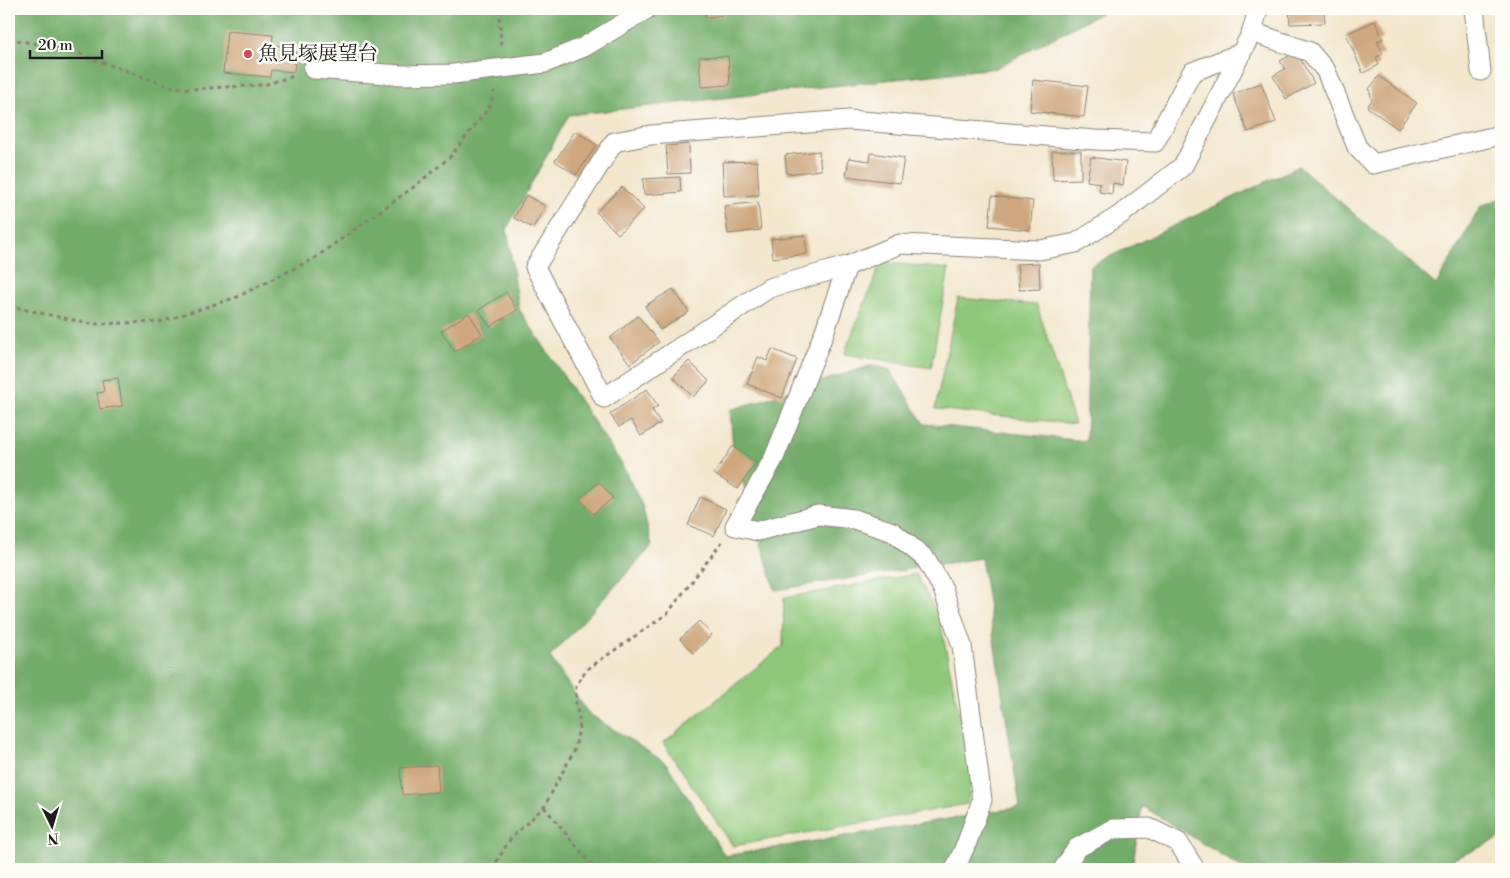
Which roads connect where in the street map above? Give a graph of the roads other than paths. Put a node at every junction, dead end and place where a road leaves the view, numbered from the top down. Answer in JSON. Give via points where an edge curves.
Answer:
{"nodes":[{"id":1,"x":647,"y":9,"type":"edge"},
{"id":2,"x":1258,"y":9,"type":"edge"},
{"id":3,"x":1474,"y":9,"type":"edge"},
{"id":4,"x":1252,"y":32,"type":"junction"},
{"id":5,"x":1241,"y":53,"type":"junction"},
{"id":6,"x":313,"y":69,"type":"road end"},
{"id":7,"x":1481,"y":71,"type":"dead end"},
{"id":8,"x":1501,"y":135,"type":"edge"},
{"id":9,"x":847,"y":266,"type":"junction"},
{"id":10,"x":955,"y":869,"type":"edge"},
{"id":11,"x":1064,"y":869,"type":"edge"},
{"id":12,"x":1195,"y":869,"type":"edge"}],
"edges":[{"from":1,"to":6,"type":"street","via":[[584,47],[545,63],[453,74],[402,75]]},
{"from":2,"to":4,"type":"street"},
{"from":3,"to":7,"type":"street"},
{"from":4,"to":5,"type":"street"},
{"from":4,"to":8,"type":"street","via":[[1310,52],[1326,71],[1357,147],[1373,164]]},
{"from":5,"to":9,"type":"street","via":[[1183,166],[1120,215],[1076,243],[1040,250],[900,244]]},
{"from":5,"to":9,"type":"street","via":[[1192,72],[1154,142],[849,120],[651,135],[614,142],[535,267],[604,398],[769,288]]},
{"from":9,"to":10,"type":"street","via":[[774,458],[735,526],[758,531],[818,515],[854,519],[893,532],[926,560],[943,589],[962,646],[982,800]]},
{"from":11,"to":12,"type":"street","via":[[1077,848],[1113,829],[1149,828],[1178,842]]}]}
